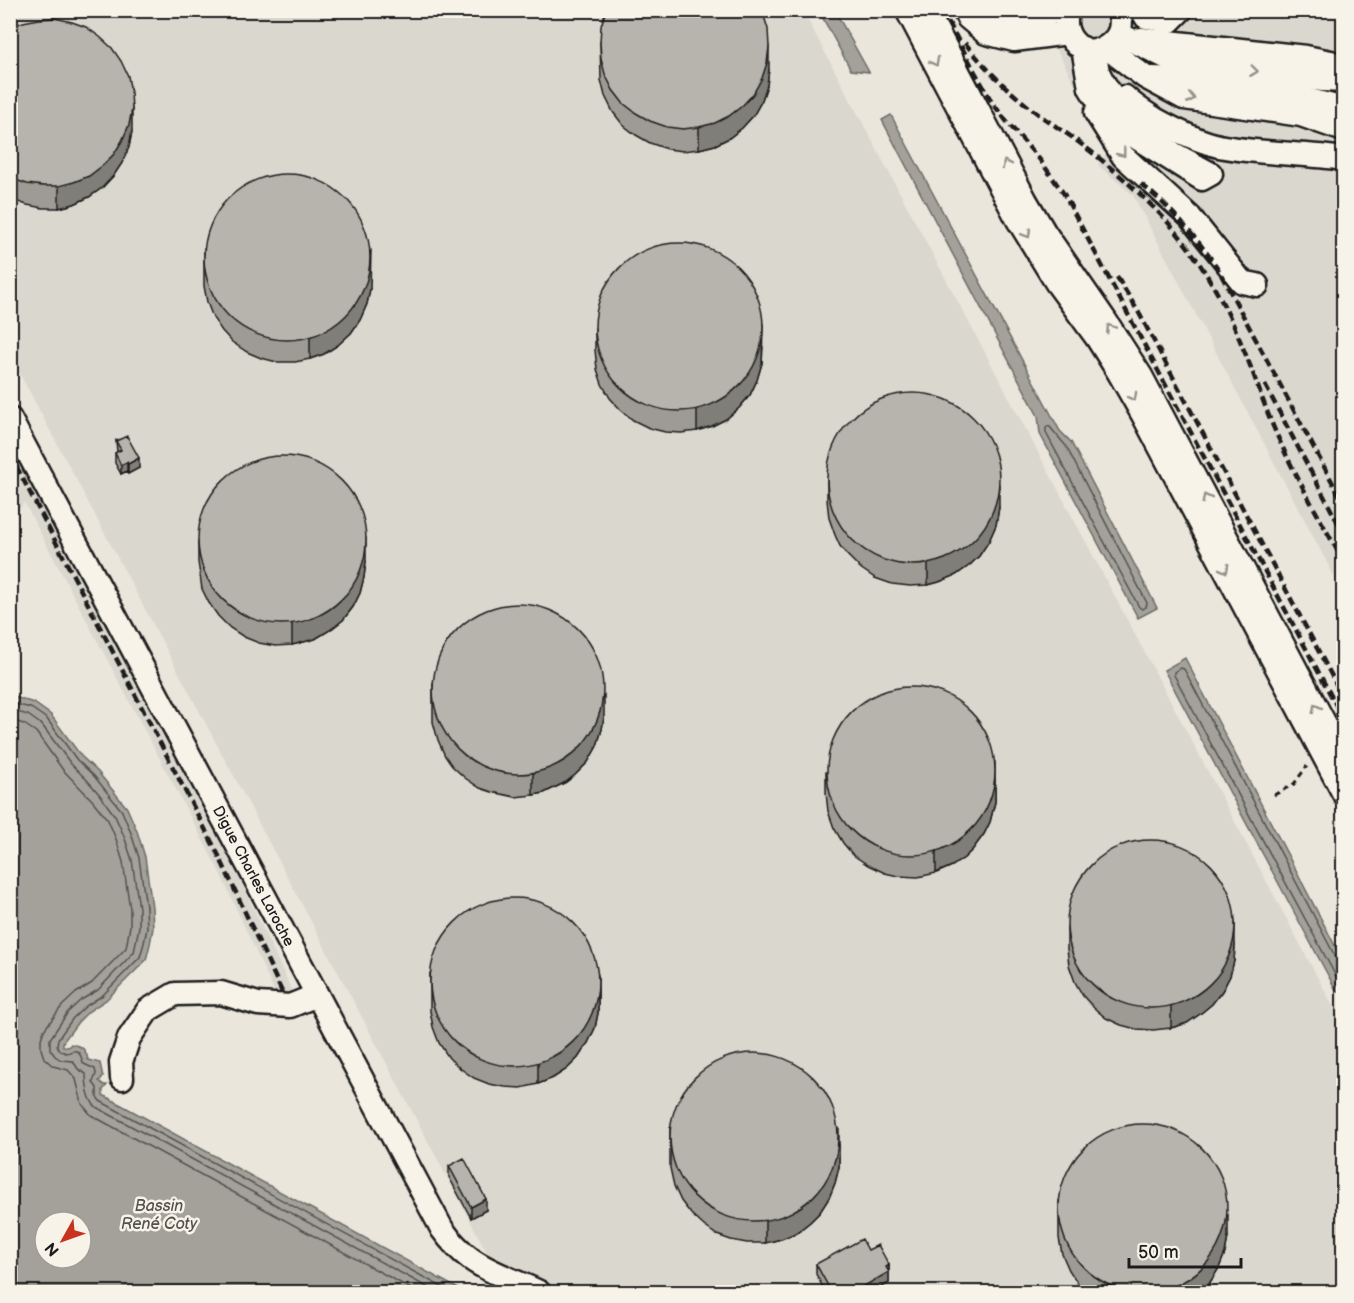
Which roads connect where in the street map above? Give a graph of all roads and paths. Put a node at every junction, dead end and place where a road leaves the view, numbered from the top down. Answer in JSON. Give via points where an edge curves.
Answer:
{"nodes":[{"id":1,"x":907,"y":10,"type":"edge"},
{"id":2,"x":926,"y":10,"type":"edge"},
{"id":3,"x":964,"y":10,"type":"edge"},
{"id":4,"x":984,"y":10,"type":"edge"},
{"id":5,"x":1058,"y":10,"type":"edge"},
{"id":6,"x":1142,"y":10,"type":"edge"},
{"id":7,"x":1181,"y":10,"type":"edge"},
{"id":8,"x":1100,"y":31,"type":"edge"},
{"id":9,"x":1344,"y":64,"type":"edge"},
{"id":10,"x":1344,"y":72,"type":"edge"},
{"id":11,"x":1145,"y":77,"type":"junction"},
{"id":12,"x":1344,"y":81,"type":"edge"},
{"id":13,"x":1096,"y":82,"type":"junction"},
{"id":14,"x":1101,"y":106,"type":"junction"},
{"id":15,"x":1344,"y":109,"type":"edge"},
{"id":16,"x":1128,"y":116,"type":"junction"},
{"id":17,"x":1344,"y":130,"type":"edge"},
{"id":18,"x":1155,"y":145,"type":"junction"},
{"id":19,"x":1344,"y":159,"type":"edge"},
{"id":20,"x":1344,"y":174,"type":"edge"},
{"id":21,"x":10,"y":419,"type":"edge"},
{"id":22,"x":1344,"y":759,"type":"edge"},
{"id":23,"x":1344,"y":794,"type":"edge"},
{"id":24,"x":317,"y":995,"type":"junction"},
{"id":25,"x":122,"y":1077,"type":"dead end"},
{"id":26,"x":539,"y":1293,"type":"edge"}],
"edges":[{"from":1,"to":23,"type":"street","one_way":true,"via":[[1018,220],[1143,415]]},
{"from":22,"to":2,"type":"street","one_way":true,"via":[[1141,376],[1040,225]]},
{"from":3,"to":8,"type":"street","via":[[986,33],[1014,40]]},
{"from":4,"to":5,"type":"street","via":[[1008,23],[1032,22]]},
{"from":6,"to":7,"type":"street","via":[[1146,17],[1170,21]]},
{"from":8,"to":9,"type":"street","via":[[1132,26],[1319,51]]},
{"from":8,"to":10,"type":"street","via":[[1306,57],[1330,62]]},
{"from":8,"to":11,"type":"street"},
{"from":8,"to":12,"type":"street","one_way":true,"via":[[1172,60]]},
{"from":8,"to":13,"type":"street"},
{"from":11,"to":15,"type":"street","via":[[1181,79]]},
{"from":11,"to":17,"type":"street","one_way":true,"via":[[1184,98],[1301,115]]},
{"from":13,"to":14,"type":"street","via":[[1090,88]]},
{"from":13,"to":16,"type":"street","via":[[1108,90]]},
{"from":13,"to":18,"type":"street","one_way":true,"via":[[1088,94],[1093,109],[1123,156],[1190,217],[1242,282],[1257,285],[1208,222],[1157,174],[1152,155]]},
{"from":13,"to":19,"type":"street","via":[[1112,82],[1133,106],[1172,129],[1217,145]]},
{"from":14,"to":16,"type":"street"},
{"from":14,"to":18,"type":"street","via":[[1108,117]]},
{"from":16,"to":18,"type":"street"},
{"from":16,"to":20,"type":"street","via":[[1175,138],[1241,159]]},
{"from":21,"to":24,"type":"street","name":"Digue Charles Laroche"},
{"from":24,"to":25,"type":"street","via":[[290,1006],[258,1004],[221,993],[175,994],[148,1010],[129,1038],[121,1062]]},
{"from":24,"to":26,"type":"street","name":"Digue Charles Laroche","via":[[442,1229],[470,1258]]}]}
